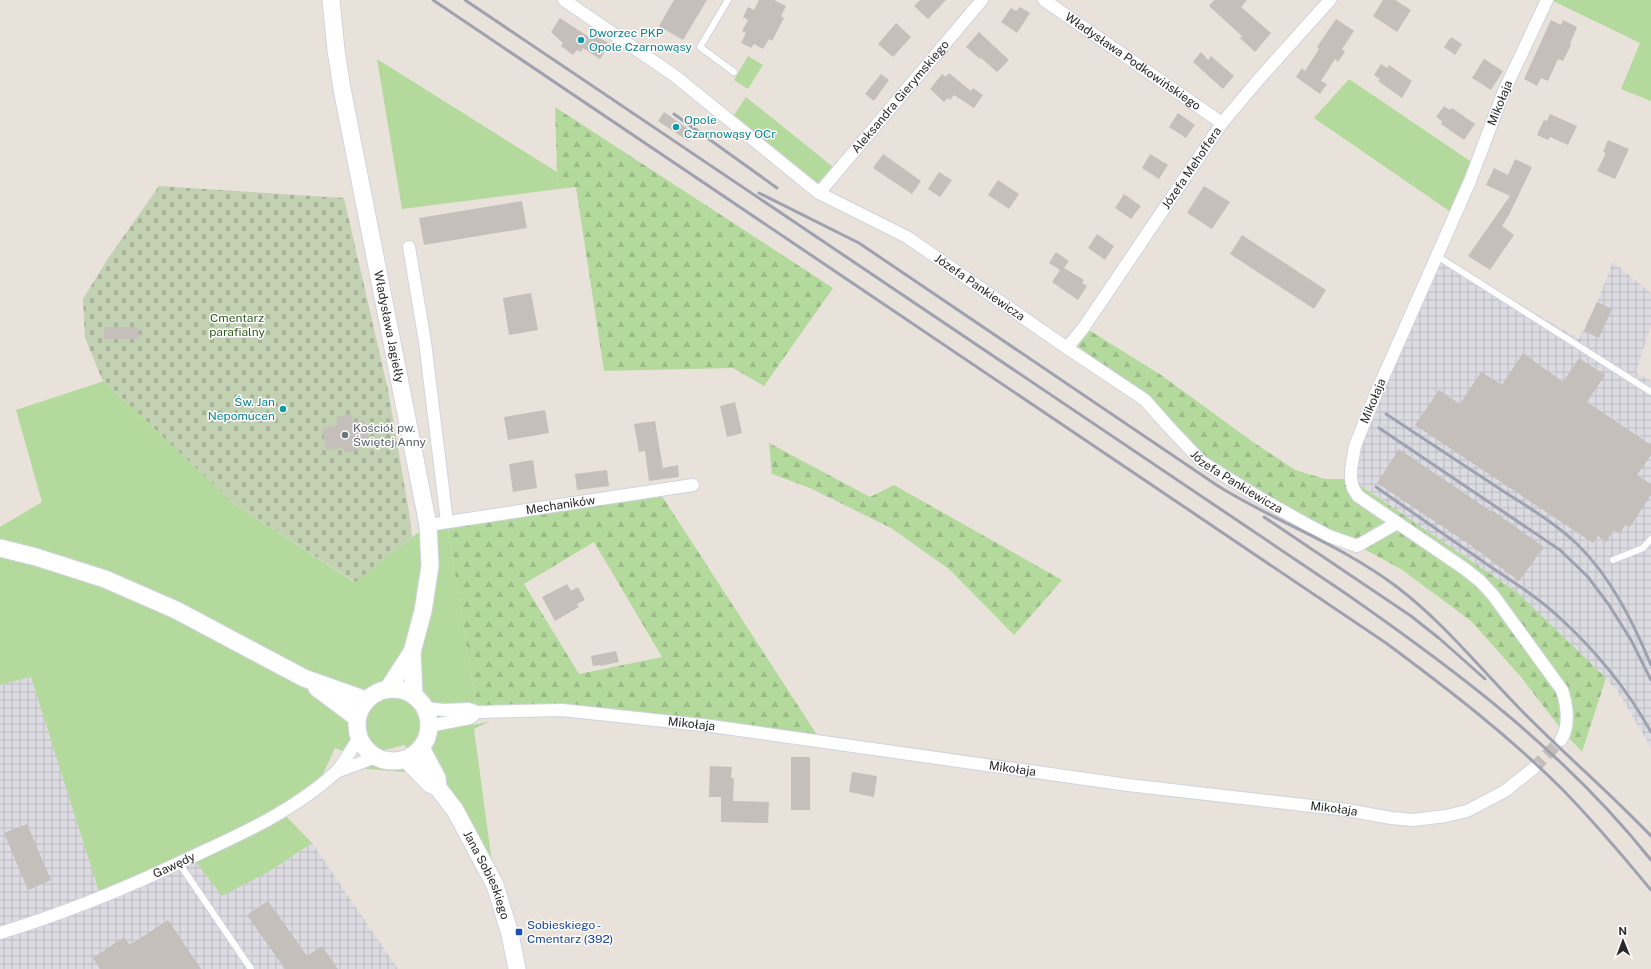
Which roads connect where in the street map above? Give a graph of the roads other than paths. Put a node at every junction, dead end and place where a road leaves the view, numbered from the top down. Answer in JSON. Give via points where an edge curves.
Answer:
{"nodes":[{"id":1,"x":331,"y":0,"type":"edge"},
{"id":2,"x":728,"y":0,"type":"edge"},
{"id":3,"x":982,"y":0,"type":"edge"},
{"id":4,"x":1044,"y":0,"type":"edge"},
{"id":5,"x":1330,"y":0,"type":"edge"},
{"id":6,"x":1546,"y":0,"type":"edge"},
{"id":7,"x":568,"y":1,"type":"edge"},
{"id":8,"x":734,"y":72,"type":"dead end"},
{"id":9,"x":1222,"y":123,"type":"junction"},
{"id":10,"x":819,"y":193,"type":"junction"},
{"id":11,"x":409,"y":247,"type":"dead end"},
{"id":12,"x":1437,"y":256,"type":"junction"},
{"id":13,"x":1067,"y":348,"type":"junction"},
{"id":14,"x":1651,"y":392,"type":"edge"},
{"id":15,"x":693,"y":485,"type":"dead end"},
{"id":16,"x":447,"y":522,"type":"junction"},
{"id":17,"x":1398,"y":523,"type":"junction"},
{"id":18,"x":428,"y":525,"type":"junction"},
{"id":19,"x":1651,"y":539,"type":"edge"},
{"id":20,"x":0,"y":548,"type":"edge"},
{"id":21,"x":1613,"y":560,"type":"dead end"},
{"id":22,"x":412,"y":652,"type":"junction"},
{"id":23,"x":304,"y":678,"type":"junction"},
{"id":24,"x":388,"y":689,"type":"junction"},
{"id":25,"x":366,"y":700,"type":"junction"},
{"id":26,"x":419,"y":702,"type":"junction"},
{"id":27,"x":477,"y":712,"type":"junction"},
{"id":28,"x":357,"y":718,"type":"junction"},
{"id":29,"x":429,"y":726,"type":"junction"},
{"id":30,"x":359,"y":738,"type":"junction"},
{"id":31,"x":1561,"y":740,"type":"tunnel mouth"},
{"id":32,"x":420,"y":748,"type":"junction"},
{"id":33,"x":376,"y":757,"type":"junction"},
{"id":34,"x":406,"y":759,"type":"junction"},
{"id":35,"x":1534,"y":768,"type":"tunnel mouth"},
{"id":36,"x":336,"y":772,"type":"junction"},
{"id":37,"x":438,"y":788,"type":"junction"},
{"id":38,"x":179,"y":863,"type":"junction"},
{"id":39,"x":0,"y":933,"type":"edge"},
{"id":40,"x":251,"y":969,"type":"edge"},
{"id":41,"x":517,"y":969,"type":"edge"}],
"edges":[{"from":1,"to":18,"type":"street","name":"Władysława Jagiełły","via":[[342,89]]},
{"from":2,"to":8,"type":"lane","via":[[700,47]]},
{"from":3,"to":10,"type":"street","name":"Aleksandra Gierymskiego"},
{"from":4,"to":9,"type":"street","name":"Władysława Podkowińskiego"},
{"from":5,"to":9,"type":"street","name":"Józefa Mehoffera"},
{"from":6,"to":12,"type":"street","name":"Mikołaja","via":[[1504,91],[1470,181]]},
{"from":7,"to":10,"type":"street","name":"Józefa Pankiewicza","via":[[675,76]]},
{"from":9,"to":13,"type":"street","name":"Józefa Mehoffera","via":[[1084,327]]},
{"from":10,"to":13,"type":"street","name":"Józefa Pankiewicza","via":[[907,237]]},
{"from":11,"to":16,"type":"street","via":[[425,342]]},
{"from":12,"to":14,"type":"lane"},
{"from":12,"to":17,"type":"street","name":"Mikołaja","via":[[1377,391],[1352,458],[1351,479],[1358,496]]},
{"from":13,"to":17,"type":"street","name":"Józefa Pankiewicza","via":[[1145,400],[1202,462],[1329,536],[1357,546]]},
{"from":15,"to":16,"type":"street","name":"Mechaników"},
{"from":16,"to":18,"type":"street","name":"Mechaników"},
{"from":17,"to":31,"type":"street","name":"Mikołaja","via":[[1465,569],[1493,595],[1562,690],[1567,713],[1565,734]]},
{"from":18,"to":22,"type":"street","name":"Władysława Jagiełły","via":[[430,566],[423,611]]},
{"from":19,"to":21,"type":"lane","via":[[1643,548]]},
{"from":20,"to":23,"type":"street","via":[[36,557],[119,586],[176,610]]},
{"from":22,"to":24,"type":"street","name":"Władysława Jagiełły"},
{"from":22,"to":26,"type":"street","name":"Władysława Jagiełły"},
{"from":23,"to":25,"type":"street"},
{"from":23,"to":28,"type":"street"},
{"from":24,"to":25,"type":"street"},
{"from":24,"to":26,"type":"street","via":[[397,689]]},
{"from":25,"to":28,"type":"street"},
{"from":26,"to":27,"type":"street","name":"Mikołaja","via":[[444,710]]},
{"from":26,"to":29,"type":"street","via":[[428,717]]},
{"from":27,"to":29,"type":"street","name":"Mikołaja","via":[[470,718]]},
{"from":27,"to":35,"type":"street","name":"Mikołaja","via":[[562,710],[711,726],[1135,786],[1413,820],[1446,816],[1467,810],[1505,791]]},
{"from":28,"to":30,"type":"street"},
{"from":29,"to":32,"type":"street"},
{"from":30,"to":33,"type":"street","via":[[363,746]]},
{"from":30,"to":36,"type":"street","name":"Gawędy"},
{"from":32,"to":34,"type":"street"},
{"from":32,"to":37,"type":"street","name":"Jana Sobieskiego","via":[[438,778]]},
{"from":33,"to":34,"type":"street","via":[[396,761]]},
{"from":33,"to":36,"type":"street","name":"Gawędy"},
{"from":34,"to":37,"type":"street","name":"Jana Sobieskiego","via":[[430,784]]},
{"from":36,"to":38,"type":"street","name":"Gawędy","via":[[282,812]]},
{"from":37,"to":41,"type":"street","name":"Jana Sobieskiego","via":[[455,810],[495,885],[510,934]]},
{"from":38,"to":39,"type":"street","name":"Gawędy","via":[[101,898]]},
{"from":38,"to":40,"type":"lane"}]}
